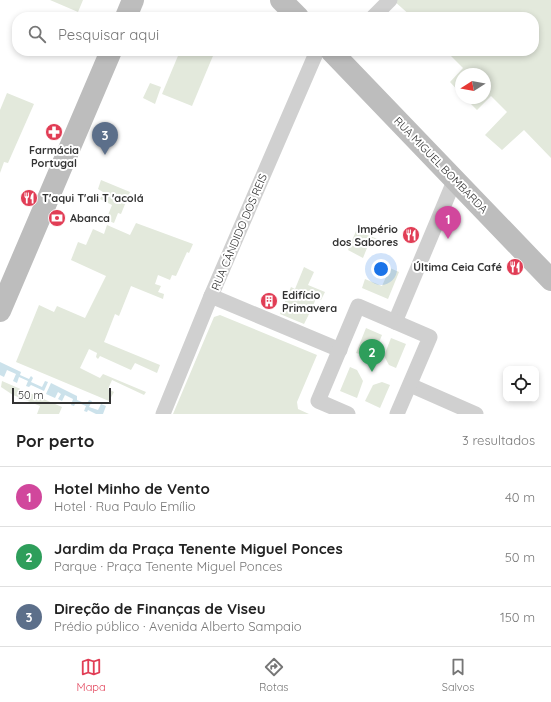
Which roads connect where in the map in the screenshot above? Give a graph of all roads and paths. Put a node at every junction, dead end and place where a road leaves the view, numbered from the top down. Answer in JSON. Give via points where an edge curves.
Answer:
{"nodes":[{"id":1,"x":133,"y":0,"type":"edge"},
{"id":2,"x":281,"y":0,"type":"edge"},
{"id":3,"x":390,"y":0,"type":"edge"},
{"id":4,"x":128,"y":12,"type":"edge"},
{"id":5,"x":293,"y":12,"type":"edge"},
{"id":6,"x":378,"y":12,"type":"edge"},
{"id":7,"x":109,"y":56,"type":"edge"},
{"id":8,"x":328,"y":56,"type":"edge"},
{"id":9,"x":334,"y":56,"type":"edge"},
{"id":10,"x":455,"y":179,"type":"junction"},
{"id":11,"x":551,"y":280,"type":"edge"},
{"id":12,"x":211,"y":296,"type":"junction"},
{"id":13,"x":0,"y":311,"type":"edge"},
{"id":14,"x":395,"y":322,"type":"junction"},
{"id":15,"x":340,"y":350,"type":"junction"},
{"id":16,"x":410,"y":385,"type":"junction"},
{"id":17,"x":163,"y":414,"type":"edge"},
{"id":18,"x":348,"y":414,"type":"edge"},
{"id":19,"x":397,"y":414,"type":"edge"},
{"id":20,"x":476,"y":414,"type":"edge"}],
"edges":[{"from":1,"to":4,"type":"main road"},
{"from":2,"to":5,"type":"main road"},
{"from":3,"to":6,"type":"street"},
{"from":7,"to":13,"type":"main road"},
{"from":8,"to":12,"type":"street","name":"RUA CÂNDIDO DOS REIS"},
{"from":9,"to":10,"type":"main road","name":"RUA MIGUEL BOMBARDA"},
{"from":10,"to":11,"type":"main road","name":"RUA MIGUEL BOMBARDA"},
{"from":10,"to":14,"type":"street"},
{"from":12,"to":15,"type":"street"},
{"from":12,"to":17,"type":"street","name":"RUA CÂNDIDO DOS REIS"},
{"from":14,"to":15,"type":"street","via":[[358,306]]},
{"from":14,"to":16,"type":"street","via":[[430,337]]},
{"from":15,"to":18,"type":"street","via":[[318,401]]},
{"from":16,"to":19,"type":"street"},
{"from":16,"to":20,"type":"street"}]}
